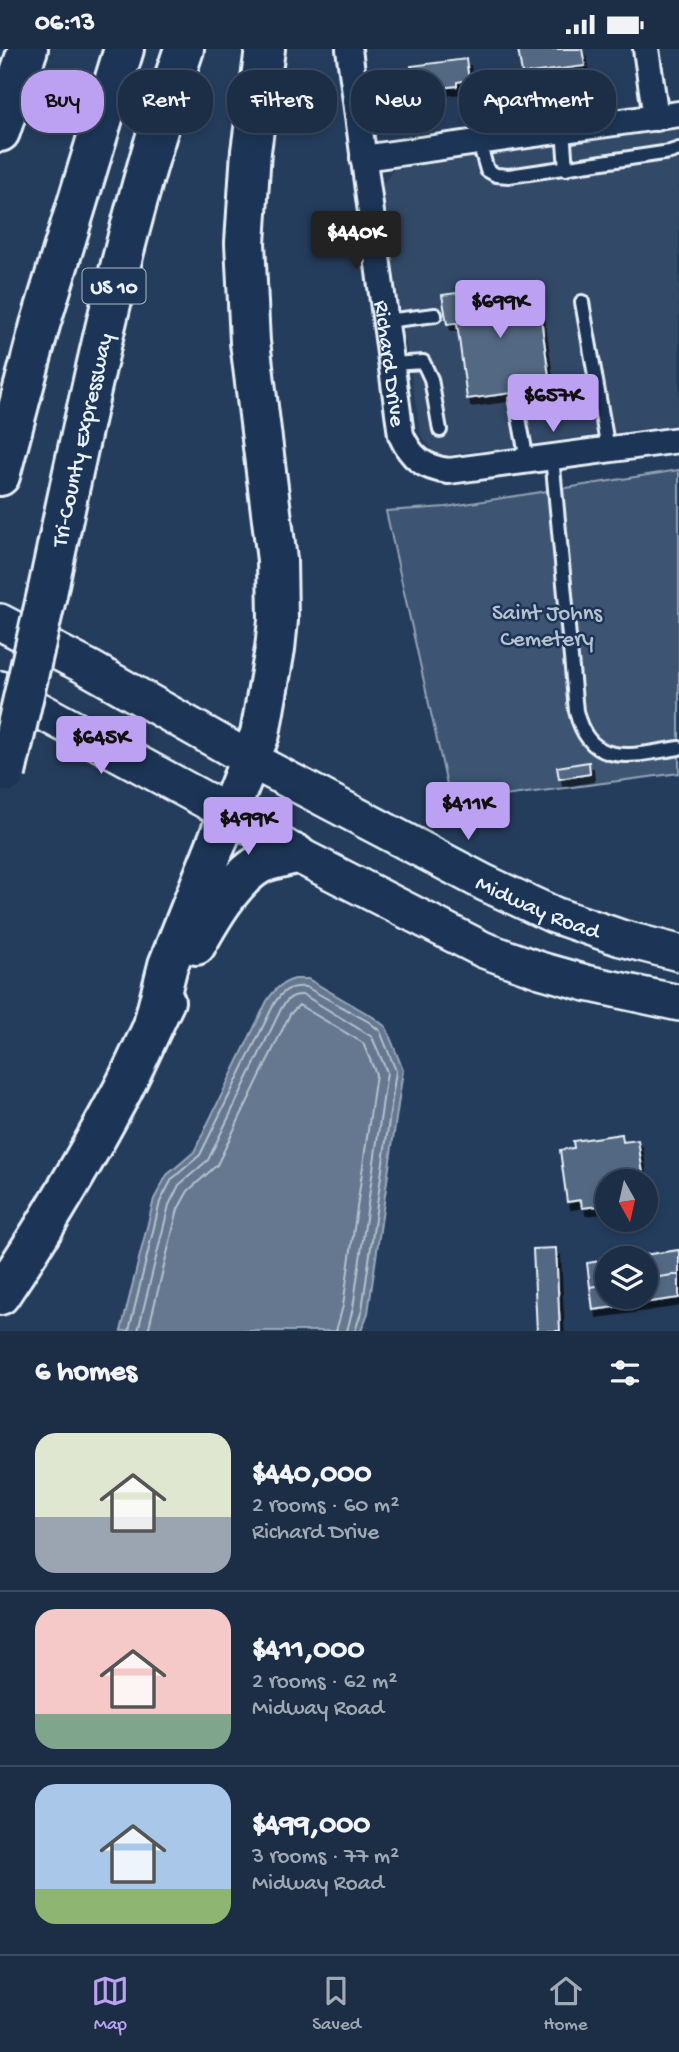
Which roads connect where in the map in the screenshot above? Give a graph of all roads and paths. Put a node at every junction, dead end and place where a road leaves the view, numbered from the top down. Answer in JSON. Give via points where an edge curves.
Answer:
{"nodes":[{"id":1,"x":28,"y":49,"type":"edge"},
{"id":2,"x":124,"y":49,"type":"edge"},
{"id":3,"x":184,"y":49,"type":"edge"},
{"id":4,"x":265,"y":49,"type":"edge"},
{"id":5,"x":349,"y":49,"type":"edge"},
{"id":6,"x":646,"y":49,"type":"edge"},
{"id":7,"x":667,"y":116,"type":"edge"},
{"id":8,"x":616,"y":122,"type":"edge"},
{"id":9,"x":0,"y":132,"type":"edge"},
{"id":10,"x":537,"y":133,"type":"edge"},
{"id":11,"x":563,"y":133,"type":"edge"},
{"id":12,"x":479,"y":142,"type":"junction"},
{"id":13,"x":679,"y":149,"type":"edge"},
{"id":14,"x":363,"y":158,"type":"junction"},
{"id":15,"x":566,"y":169,"type":"junction"},
{"id":16,"x":582,"y":302,"type":"dead end"},
{"id":17,"x":435,"y":315,"type":"dead end"},
{"id":18,"x":386,"y":321,"type":"junction"},
{"id":19,"x":392,"y":364,"type":"junction"},
{"id":20,"x":516,"y":402,"type":"dead end"},
{"id":21,"x":440,"y":431,"type":"dead end"},
{"id":22,"x":679,"y":440,"type":"edge"},
{"id":23,"x":608,"y":449,"type":"junction"},
{"id":24,"x":552,"y":457,"type":"junction"},
{"id":25,"x":527,"y":460,"type":"junction"},
{"id":26,"x":0,"y":476,"type":"edge"},
{"id":27,"x":0,"y":621,"type":"edge"},
{"id":28,"x":0,"y":689,"type":"edge"},
{"id":29,"x":679,"y":748,"type":"edge"},
{"id":30,"x":249,"y":759,"type":"junction"},
{"id":31,"x":3,"y":784,"type":"edge"},
{"id":32,"x":229,"y":813,"type":"junction"},
{"id":33,"x":296,"y":854,"type":"junction"},
{"id":34,"x":679,"y":953,"type":"edge"},
{"id":35,"x":679,"y":1003,"type":"edge"},
{"id":36,"x":153,"y":1025,"type":"junction"},
{"id":37,"x":0,"y":1295,"type":"edge"}],
"edges":[{"from":1,"to":9,"type":"highway"},
{"from":2,"to":26,"type":"highway","number":"US 10","via":[[40,325]]},
{"from":3,"to":31,"type":"highway","name":"Tri-County Expressway","number":"US 10","bridge":true,"via":[[118,269]]},
{"from":4,"to":30,"type":"highway","via":[[249,164],[246,266],[254,380],[277,560],[278,620],[260,734]]},
{"from":5,"to":14,"type":"street","name":"Richard Drive"},
{"from":6,"to":7,"type":"street"},
{"from":7,"to":8,"type":"street"},
{"from":10,"to":12,"type":"street"},
{"from":11,"to":15,"type":"lane"},
{"from":12,"to":14,"type":"street"},
{"from":12,"to":15,"type":"lane","via":[[487,170],[496,175]]},
{"from":13,"to":15,"type":"lane"},
{"from":14,"to":18,"type":"street","name":"Richard Drive"},
{"from":16,"to":23,"type":"lane"},
{"from":17,"to":18,"type":"lane"},
{"from":18,"to":19,"type":"street","name":"Richard Drive"},
{"from":19,"to":21,"type":"lane","via":[[423,362],[431,379]]},
{"from":19,"to":25,"type":"street","name":"Richard Drive","via":[[401,435],[421,463],[449,471]]},
{"from":20,"to":25,"type":"lane"},
{"from":22,"to":23,"type":"street"},
{"from":23,"to":24,"type":"street"},
{"from":24,"to":25,"type":"street"},
{"from":24,"to":29,"type":"lane","via":[[580,726],[589,741],[614,755]]},
{"from":27,"to":30,"type":"main road","name":"Midway Road"},
{"from":28,"to":32,"type":"main road"},
{"from":30,"to":32,"type":"highway"},
{"from":30,"to":34,"type":"main road","name":"Midway Road","via":[[554,915]]},
{"from":32,"to":33,"type":"main road"},
{"from":32,"to":36,"type":"highway","via":[[169,965]]},
{"from":33,"to":35,"type":"main road","via":[[484,950],[586,983]]},
{"from":33,"to":36,"type":"highway","via":[[260,864],[227,896]]},
{"from":36,"to":37,"type":"highway","via":[[93,1143]]}]}
